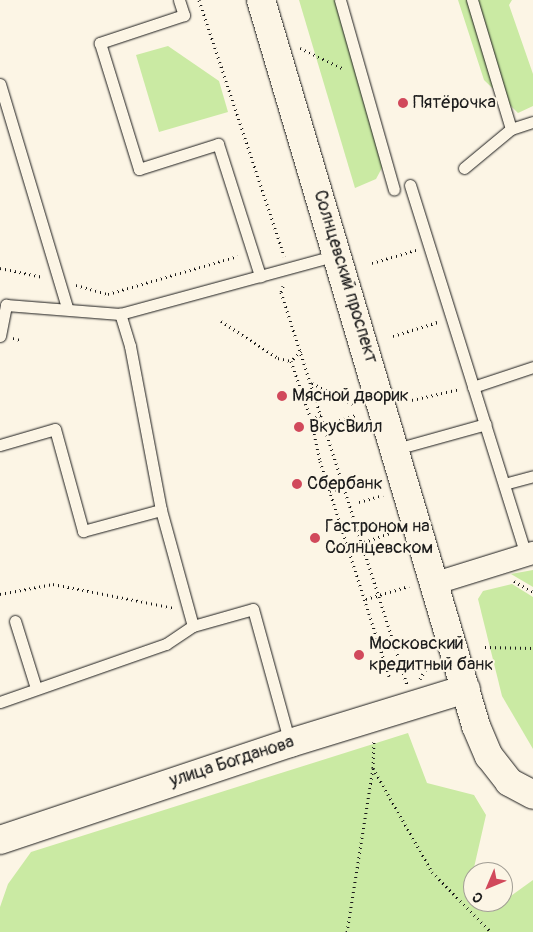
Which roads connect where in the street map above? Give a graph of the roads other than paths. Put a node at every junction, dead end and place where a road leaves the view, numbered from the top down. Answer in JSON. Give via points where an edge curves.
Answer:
{"nodes":[{"id":1,"x":178,"y":0,"type":"edge"},
{"id":2,"x":261,"y":0,"type":"edge"},
{"id":3,"x":340,"y":0,"type":"edge"},
{"id":4,"x":472,"y":0,"type":"edge"},
{"id":5,"x":0,"y":84,"type":"edge"},
{"id":6,"x":533,"y":122,"type":"edge"},
{"id":7,"x":511,"y":129,"type":"junction"},
{"id":8,"x":464,"y":168,"type":"dead end"},
{"id":9,"x":410,"y":185,"type":"dead end"},
{"id":10,"x":394,"y":189,"type":"dead end"},
{"id":11,"x":338,"y":254,"type":"junction"},
{"id":12,"x":260,"y":276,"type":"junction"},
{"id":13,"x":3,"y":304,"type":"edge"},
{"id":14,"x":67,"y":308,"type":"junction"},
{"id":15,"x":120,"y":314,"type":"junction"},
{"id":16,"x":0,"y":336,"type":"edge"},
{"id":17,"x":533,"y":367,"type":"edge"},
{"id":18,"x":473,"y":387,"type":"junction"},
{"id":19,"x":486,"y":424,"type":"junction"},
{"id":20,"x":0,"y":445,"type":"edge"},
{"id":21,"x":396,"y":449,"type":"junction"},
{"id":22,"x":533,"y":476,"type":"edge"},
{"id":23,"x":504,"y":484,"type":"junction"},
{"id":24,"x":161,"y":510,"type":"junction"},
{"id":25,"x":530,"y":554,"type":"edge"},
{"id":26,"x":422,"y":584,"type":"junction"},
{"id":27,"x":15,"y":621,"type":"dead end"},
{"id":28,"x":193,"y":626,"type":"junction"},
{"id":29,"x":36,"y":688,"type":"junction"},
{"id":30,"x":466,"y":689,"type":"junction"},
{"id":31,"x":0,"y":702,"type":"edge"},
{"id":32,"x":290,"y":743,"type":"junction"},
{"id":33,"x":533,"y":795,"type":"edge"},
{"id":34,"x":0,"y":840,"type":"edge"}],
"edges":[{"from":1,"to":12,"type":"lane","via":[[184,15],[100,43],[140,169],[218,144]]},
{"from":2,"to":11,"type":"street","name":"Солнцевский проспект"},
{"from":3,"to":10,"type":"lane"},
{"from":4,"to":7,"type":"lane"},
{"from":5,"to":14,"type":"lane"},
{"from":6,"to":7,"type":"lane"},
{"from":7,"to":8,"type":"lane"},
{"from":9,"to":18,"type":"lane"},
{"from":11,"to":12,"type":"lane"},
{"from":11,"to":21,"type":"street","name":"Солнцевский проспект"},
{"from":12,"to":15,"type":"lane"},
{"from":13,"to":14,"type":"lane"},
{"from":13,"to":16,"type":"lane"},
{"from":14,"to":15,"type":"lane"},
{"from":15,"to":24,"type":"lane","via":[[130,346]]},
{"from":17,"to":18,"type":"lane"},
{"from":18,"to":19,"type":"lane"},
{"from":19,"to":21,"type":"lane"},
{"from":19,"to":23,"type":"lane"},
{"from":20,"to":24,"type":"lane","via":[[55,429],[83,531]]},
{"from":21,"to":26,"type":"street","name":"Солнцевский проспект"},
{"from":22,"to":23,"type":"lane"},
{"from":23,"to":25,"type":"lane"},
{"from":24,"to":28,"type":"lane"},
{"from":25,"to":26,"type":"street"},
{"from":26,"to":30,"type":"street"},
{"from":27,"to":29,"type":"lane"},
{"from":28,"to":29,"type":"lane","via":[[166,644]]},
{"from":28,"to":32,"type":"lane","via":[[253,609]]},
{"from":29,"to":31,"type":"lane"},
{"from":30,"to":32,"type":"street","name":"улица Богданова"},
{"from":30,"to":33,"type":"street","via":[[476,726],[489,756],[510,782]]},
{"from":32,"to":34,"type":"street","name":"улица Богданова"}]}
